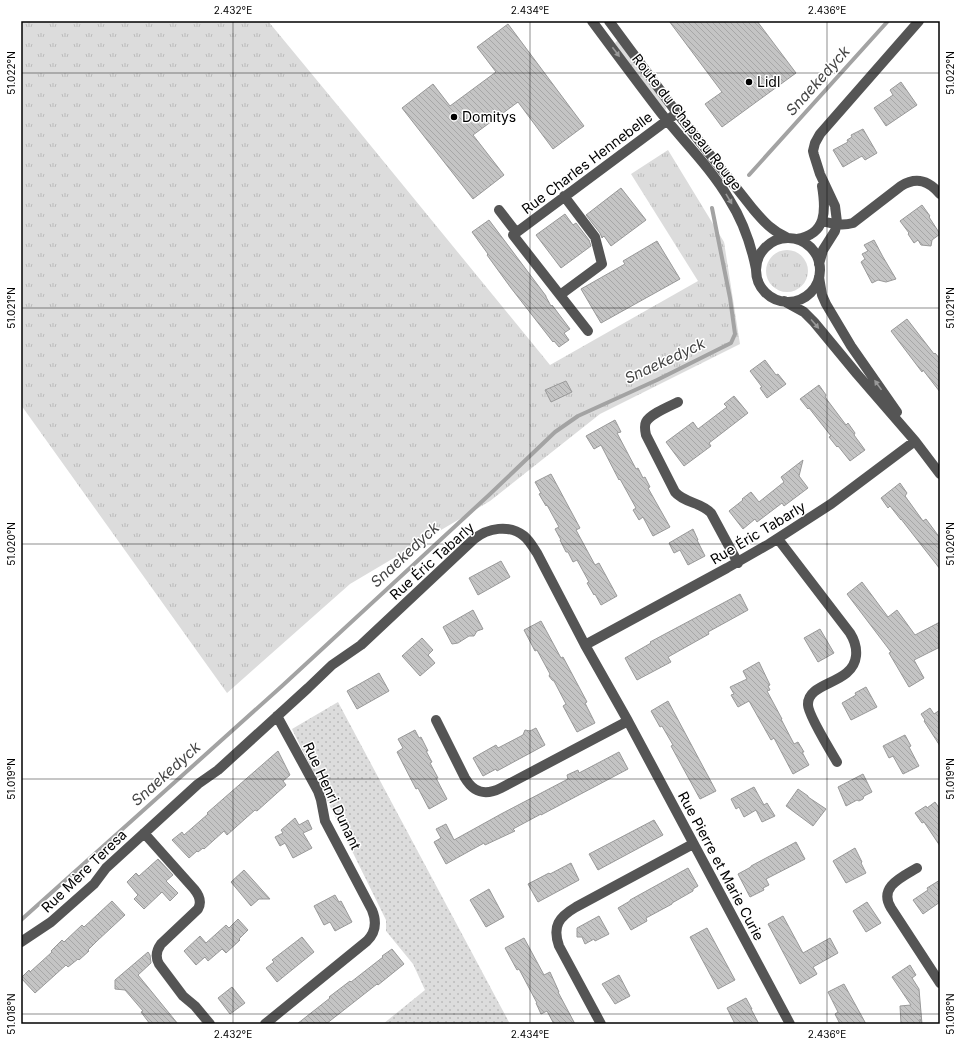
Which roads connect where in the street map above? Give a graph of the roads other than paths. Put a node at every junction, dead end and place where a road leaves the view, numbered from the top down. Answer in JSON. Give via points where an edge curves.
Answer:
{"nodes":[{"id":1,"x":592,"y":21,"type":"edge"},
{"id":2,"x":608,"y":21,"type":"edge"},
{"id":3,"x":919,"y":21,"type":"edge"},
{"id":4,"x":677,"y":113,"type":"junction"},
{"id":5,"x":667,"y":120,"type":"junction"},
{"id":6,"x":820,"y":174,"type":"junction"},
{"id":7,"x":940,"y":194,"type":"edge"},
{"id":8,"x":564,"y":196,"type":"junction"},
{"id":9,"x":499,"y":210,"type":"dead end"},
{"id":10,"x":822,"y":221,"type":"junction"},
{"id":11,"x":837,"y":225,"type":"junction"},
{"id":12,"x":515,"y":233,"type":"junction"},
{"id":13,"x":793,"y":239,"type":"junction"},
{"id":14,"x":819,"y":264,"type":"junction"},
{"id":15,"x":756,"y":269,"type":"junction"},
{"id":16,"x":819,"y":276,"type":"junction"},
{"id":17,"x":560,"y":295,"type":"junction"},
{"id":18,"x":784,"y":301,"type":"junction"},
{"id":19,"x":588,"y":331,"type":"dead end"},
{"id":20,"x":678,"y":402,"type":"dead end"},
{"id":21,"x":915,"y":441,"type":"junction"},
{"id":22,"x":940,"y":474,"type":"edge"},
{"id":23,"x":778,"y":539,"type":"junction"},
{"id":24,"x":738,"y":563,"type":"junction"},
{"id":25,"x":585,"y":645,"type":"junction"},
{"id":26,"x":308,"y":688,"type":"joint"},
{"id":27,"x":278,"y":716,"type":"junction"},
{"id":28,"x":436,"y":720,"type":"dead end"},
{"id":29,"x":628,"y":721,"type":"junction"},
{"id":30,"x":837,"y":762,"type":"dead end"},
{"id":31,"x":144,"y":833,"type":"junction"},
{"id":32,"x":693,"y":844,"type":"junction"},
{"id":33,"x":917,"y":868,"type":"dead end"},
{"id":34,"x":21,"y":942,"type":"edge"},
{"id":35,"x":940,"y":982,"type":"edge"},
{"id":36,"x":210,"y":1024,"type":"edge"},
{"id":37,"x":265,"y":1024,"type":"edge"},
{"id":38,"x":601,"y":1024,"type":"edge"},
{"id":39,"x":790,"y":1024,"type":"edge"}],
"edges":[{"from":1,"to":5,"type":"street","name":"Route du Chapeau Rouge","one_way":true},
{"from":2,"to":4,"type":"street","name":"Route du Chapeau Rouge"},
{"from":3,"to":6,"type":"street","via":[[816,140],[813,151]]},
{"from":4,"to":5,"type":"street","name":"Rue Charles Hennebelle"},
{"from":4,"to":13,"type":"street","name":"Route du Chapeau Rouge","via":[[763,221],[773,230]]},
{"from":5,"to":8,"type":"street","name":"Rue Charles Hennebelle"},
{"from":5,"to":15,"type":"street","name":"Route du Chapeau Rouge","one_way":true,"via":[[728,197],[749,240]]},
{"from":6,"to":10,"type":"street","via":[[825,205]]},
{"from":6,"to":11,"type":"street","via":[[835,206]]},
{"from":7,"to":11,"type":"street","via":[[925,182],[909,182],[857,220]]},
{"from":8,"to":12,"type":"street","name":"Rue Charles Hennebelle"},
{"from":8,"to":17,"type":"street","via":[[595,237],[602,264]]},
{"from":9,"to":12,"type":"street"},
{"from":10,"to":11,"type":"street"},
{"from":10,"to":13,"type":"street","via":[[813,234]]},
{"from":11,"to":14,"type":"street","via":[[823,250]]},
{"from":12,"to":17,"type":"street"},
{"from":13,"to":14,"type":"street","via":[[803,242],[810,248]]},
{"from":13,"to":15,"type":"street","via":[[770,243],[758,257]]},
{"from":14,"to":16,"type":"street"},
{"from":15,"to":18,"type":"street","via":[[763,290],[772,298]]},
{"from":16,"to":18,"type":"street","via":[[814,288],[805,296]]},
{"from":21,"to":16,"type":"street","one_way":true,"via":[[843,334],[824,300]]},
{"from":17,"to":19,"type":"street"},
{"from":18,"to":21,"type":"street","one_way":true,"via":[[809,317]]},
{"from":20,"to":24,"type":"street","via":[[647,421],[644,427],[646,435],[675,492],[711,512]]},
{"from":21,"to":22,"type":"street"},
{"from":21,"to":23,"type":"street","name":"Rue Éric Tabarly","via":[[835,502]]},
{"from":23,"to":24,"type":"street","name":"Rue Éric Tabarly"},
{"from":23,"to":30,"type":"street","via":[[855,642],[857,650],[853,668],[814,691],[808,701],[809,711]]},
{"from":24,"to":25,"type":"street","name":"Rue Éric Tabarly"},
{"from":25,"to":26,"type":"street","name":"Rue Éric Tabarly","via":[[530,542],[513,530],[492,530],[474,539],[361,645],[332,665]]},
{"from":25,"to":29,"type":"street","name":"Rue Éric Tabarly"},
{"from":26,"to":27,"type":"street","name":"Rue Mère Teresa"},
{"from":27,"to":31,"type":"street","name":"Rue Mère Teresa"},
{"from":27,"to":37,"type":"street","name":"Rue Henri Dunant","via":[[318,791],[325,821],[372,910],[376,923],[367,941]]},
{"from":28,"to":29,"type":"street","via":[[471,786],[487,793]]},
{"from":29,"to":32,"type":"street","name":"Rue Pierre et Marie Curie"},
{"from":31,"to":34,"type":"street","name":"Rue Mère Teresa","via":[[106,868],[94,884],[51,922]]},
{"from":31,"to":36,"type":"street","via":[[200,897],[198,910],[161,944],[157,949],[156,959],[183,996]]},
{"from":32,"to":38,"type":"street","via":[[570,910],[557,924],[559,946]]},
{"from":32,"to":39,"type":"street","name":"Rue Pierre et Marie Curie"},
{"from":33,"to":35,"type":"street","via":[[891,886],[887,901]]}]}
